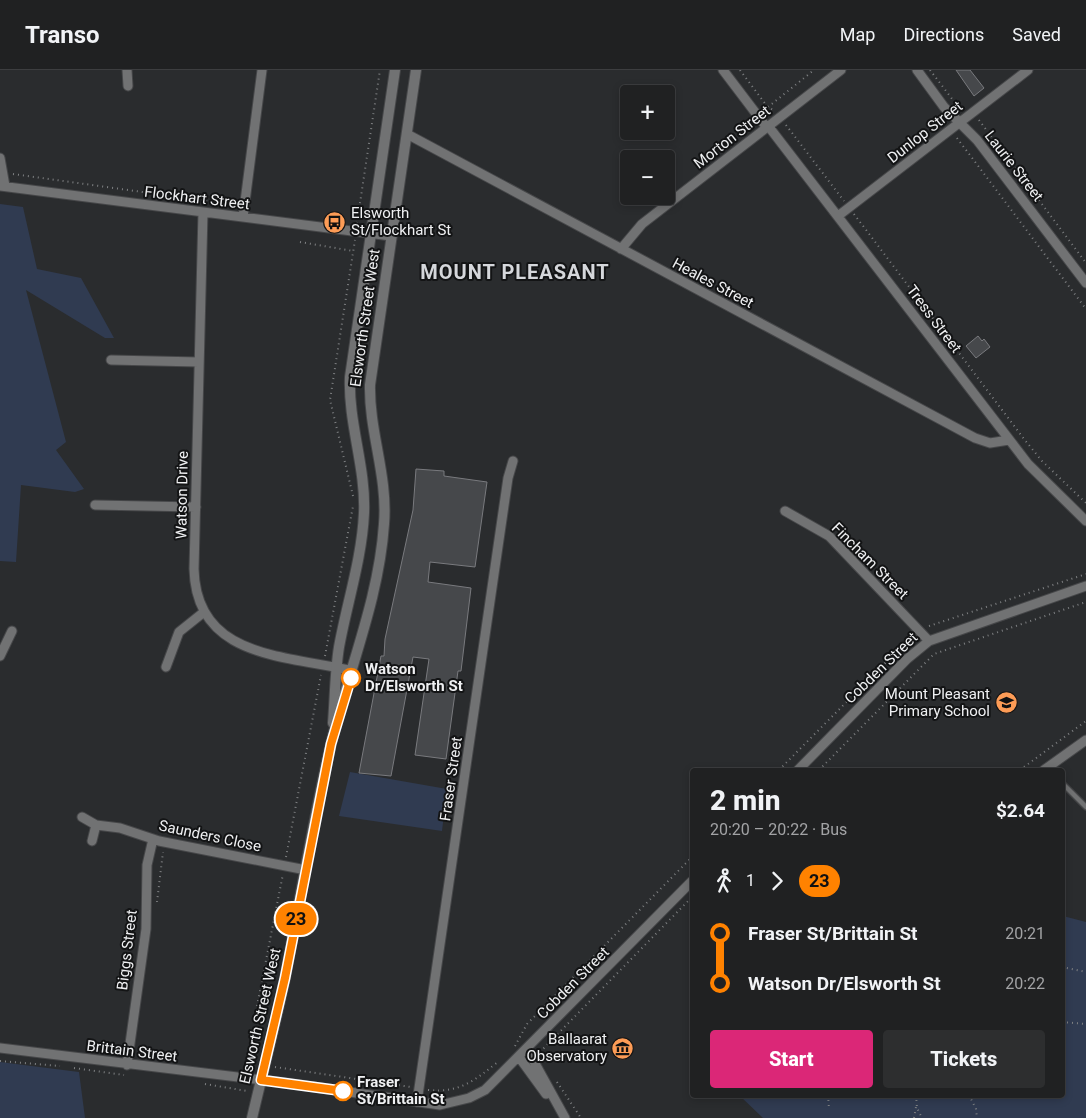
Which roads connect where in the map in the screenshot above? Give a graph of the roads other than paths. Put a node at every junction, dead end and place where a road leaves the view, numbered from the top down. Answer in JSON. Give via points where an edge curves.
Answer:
{"nodes":[{"id":1,"x":127,"y":70,"type":"edge"},
{"id":2,"x":262,"y":70,"type":"edge"},
{"id":3,"x":395,"y":70,"type":"edge"},
{"id":4,"x":416,"y":70,"type":"edge"},
{"id":5,"x":723,"y":70,"type":"edge"},
{"id":6,"x":841,"y":70,"type":"edge"},
{"id":7,"x":917,"y":70,"type":"edge"},
{"id":8,"x":1028,"y":70,"type":"edge"},
{"id":9,"x":128,"y":86,"type":"dead end"},
{"id":10,"x":966,"y":117,"type":"junction"},
{"id":11,"x":768,"y":127,"type":"junction"},
{"id":12,"x":407,"y":134,"type":"junction"},
{"id":13,"x":0,"y":158,"type":"edge"},
{"id":14,"x":3,"y":186,"type":"edge"},
{"id":15,"x":202,"y":212,"type":"junction"},
{"id":16,"x":838,"y":216,"type":"junction"},
{"id":17,"x":243,"y":217,"type":"junction"},
{"id":18,"x":370,"y":233,"type":"junction"},
{"id":19,"x":391,"y":236,"type":"junction"},
{"id":20,"x":622,"y":249,"type":"junction"},
{"id":21,"x":1086,"y":283,"type":"edge"},
{"id":22,"x":111,"y":360,"type":"dead end"},
{"id":23,"x":199,"y":362,"type":"junction"},
{"id":24,"x":1009,"y":440,"type":"junction"},
{"id":25,"x":513,"y":461,"type":"dead end"},
{"id":26,"x":95,"y":505,"type":"dead end"},
{"id":27,"x":196,"y":506,"type":"junction"},
{"id":28,"x":785,"y":511,"type":"dead end"},
{"id":29,"x":1086,"y":521,"type":"edge"},
{"id":30,"x":1086,"y":586,"type":"edge"},
{"id":31,"x":204,"y":612,"type":"junction"},
{"id":32,"x":12,"y":631,"type":"dead end"},
{"id":33,"x":929,"y":641,"type":"junction"},
{"id":34,"x":0,"y":656,"type":"edge"},
{"id":35,"x":166,"y":667,"type":"dead end"},
{"id":36,"x":337,"y":667,"type":"junction"},
{"id":37,"x":353,"y":671,"type":"junction"},
{"id":38,"x":1086,"y":740,"type":"edge"},
{"id":39,"x":331,"y":744,"type":"junction"},
{"id":40,"x":800,"y":768,"type":"edge"},
{"id":41,"x":1048,"y":768,"type":"edge"},
{"id":42,"x":1065,"y":786,"type":"edge"},
{"id":43,"x":1086,"y":807,"type":"edge"},
{"id":44,"x":82,"y":816,"type":"dead end"},
{"id":45,"x":96,"y":824,"type":"junction"},
{"id":46,"x":153,"y":839,"type":"junction"},
{"id":47,"x":92,"y":841,"type":"dead end"},
{"id":48,"x":306,"y":870,"type":"junction"},
{"id":49,"x":690,"y":883,"type":"edge"},
{"id":50,"x":0,"y":1048,"type":"edge"},
{"id":51,"x":527,"y":1049,"type":"junction"},
{"id":52,"x":518,"y":1057,"type":"junction"},
{"id":53,"x":127,"y":1065,"type":"junction"},
{"id":54,"x":261,"y":1080,"type":"junction"},
{"id":55,"x":417,"y":1102,"type":"junction"},
{"id":56,"x":252,"y":1118,"type":"edge"},
{"id":57,"x":565,"y":1118,"type":"edge"}],
"edges":[{"from":1,"to":9,"type":"street"},
{"from":2,"to":17,"type":"street"},
{"from":3,"to":18,"type":"street","name":"Elsworth Street West"},
{"from":4,"to":12,"type":"street","name":"Elsworth Street West"},
{"from":5,"to":11,"type":"street","name":"Tress Street"},
{"from":6,"to":11,"type":"street","name":"Morton Street"},
{"from":7,"to":10,"type":"street","name":"Laurie Street"},
{"from":8,"to":10,"type":"street","name":"Dunlop Street"},
{"from":10,"to":16,"type":"street","name":"Dunlop Street"},
{"from":10,"to":21,"type":"street","name":"Laurie Street","via":[[977,140]]},
{"from":11,"to":16,"type":"street","name":"Tress Street"},
{"from":11,"to":20,"type":"street","name":"Morton Street","via":[[642,224]]},
{"from":12,"to":19,"type":"street","name":"Elsworth Street West"},
{"from":12,"to":20,"type":"street","name":"Heales Street"},
{"from":13,"to":14,"type":"street"},
{"from":14,"to":15,"type":"street","name":"Flockhart Street"},
{"from":15,"to":17,"type":"street","name":"Flockhart Street"},
{"from":15,"to":23,"type":"street","name":"Watson Drive"},
{"from":16,"to":24,"type":"street","name":"Tress Street"},
{"from":17,"to":18,"type":"street","name":"Flockhart Street"},
{"from":18,"to":19,"type":"street","name":"Flockhart Street"},
{"from":18,"to":36,"type":"street","name":"Elsworth Street West","via":[[349,391],[362,474],[363,522]]},
{"from":19,"to":37,"type":"street","name":"Elsworth Street West","via":[[370,385],[371,418],[383,482],[384,530]]},
{"from":20,"to":24,"type":"street","name":"Heales Street","via":[[979,440],[993,444]]},
{"from":22,"to":23,"type":"street"},
{"from":23,"to":27,"type":"street","name":"Watson Drive"},
{"from":24,"to":29,"type":"street","name":"Tress Street"},
{"from":25,"to":55,"type":"street","name":"Fraser Street"},
{"from":26,"to":27,"type":"street"},
{"from":27,"to":31,"type":"street","name":"Watson Drive","via":[[194,576]]},
{"from":28,"to":33,"type":"street","name":"Fincham Street","via":[[829,536]]},
{"from":30,"to":33,"type":"street","name":"Cobden Street"},
{"from":31,"to":35,"type":"street","via":[[179,632]]},
{"from":31,"to":36,"type":"street","name":"Watson Drive","via":[[215,628],[240,645],[323,659]]},
{"from":32,"to":34,"type":"street"},
{"from":33,"to":40,"type":"street","name":"Cobden Street","via":[[906,659]]},
{"from":36,"to":37,"type":"street","name":"Watson Drive"},
{"from":36,"to":39,"type":"street","name":"Elsworth Street West"},
{"from":37,"to":39,"type":"street","name":"Elsworth Street West"},
{"from":38,"to":41,"type":"street"},
{"from":39,"to":48,"type":"street","name":"Elsworth Street West"},
{"from":42,"to":43,"type":"lane"},
{"from":44,"to":45,"type":"street","name":"Saunders Close"},
{"from":45,"to":46,"type":"street","name":"Saunders Close"},
{"from":45,"to":47,"type":"street"},
{"from":46,"to":48,"type":"street","name":"Saunders Close"},
{"from":46,"to":53,"type":"street","name":"Biggs Street","via":[[148,862],[146,929]]},
{"from":48,"to":54,"type":"street","name":"Elsworth Street West"},
{"from":49,"to":51,"type":"street","name":"Cobden Street"},
{"from":50,"to":53,"type":"street","name":"Brittain Street"},
{"from":51,"to":52,"type":"street","name":"Cobden Street"},
{"from":51,"to":57,"type":"street"},
{"from":52,"to":55,"type":"street","name":"Cobden Street","via":[[485,1090],[469,1098],[447,1104]]},
{"from":52,"to":57,"type":"street"},
{"from":53,"to":54,"type":"street","name":"Brittain Street"},
{"from":54,"to":55,"type":"street","name":"Cobden Street"},
{"from":54,"to":56,"type":"street","name":"Elsworth Street West"}]}
